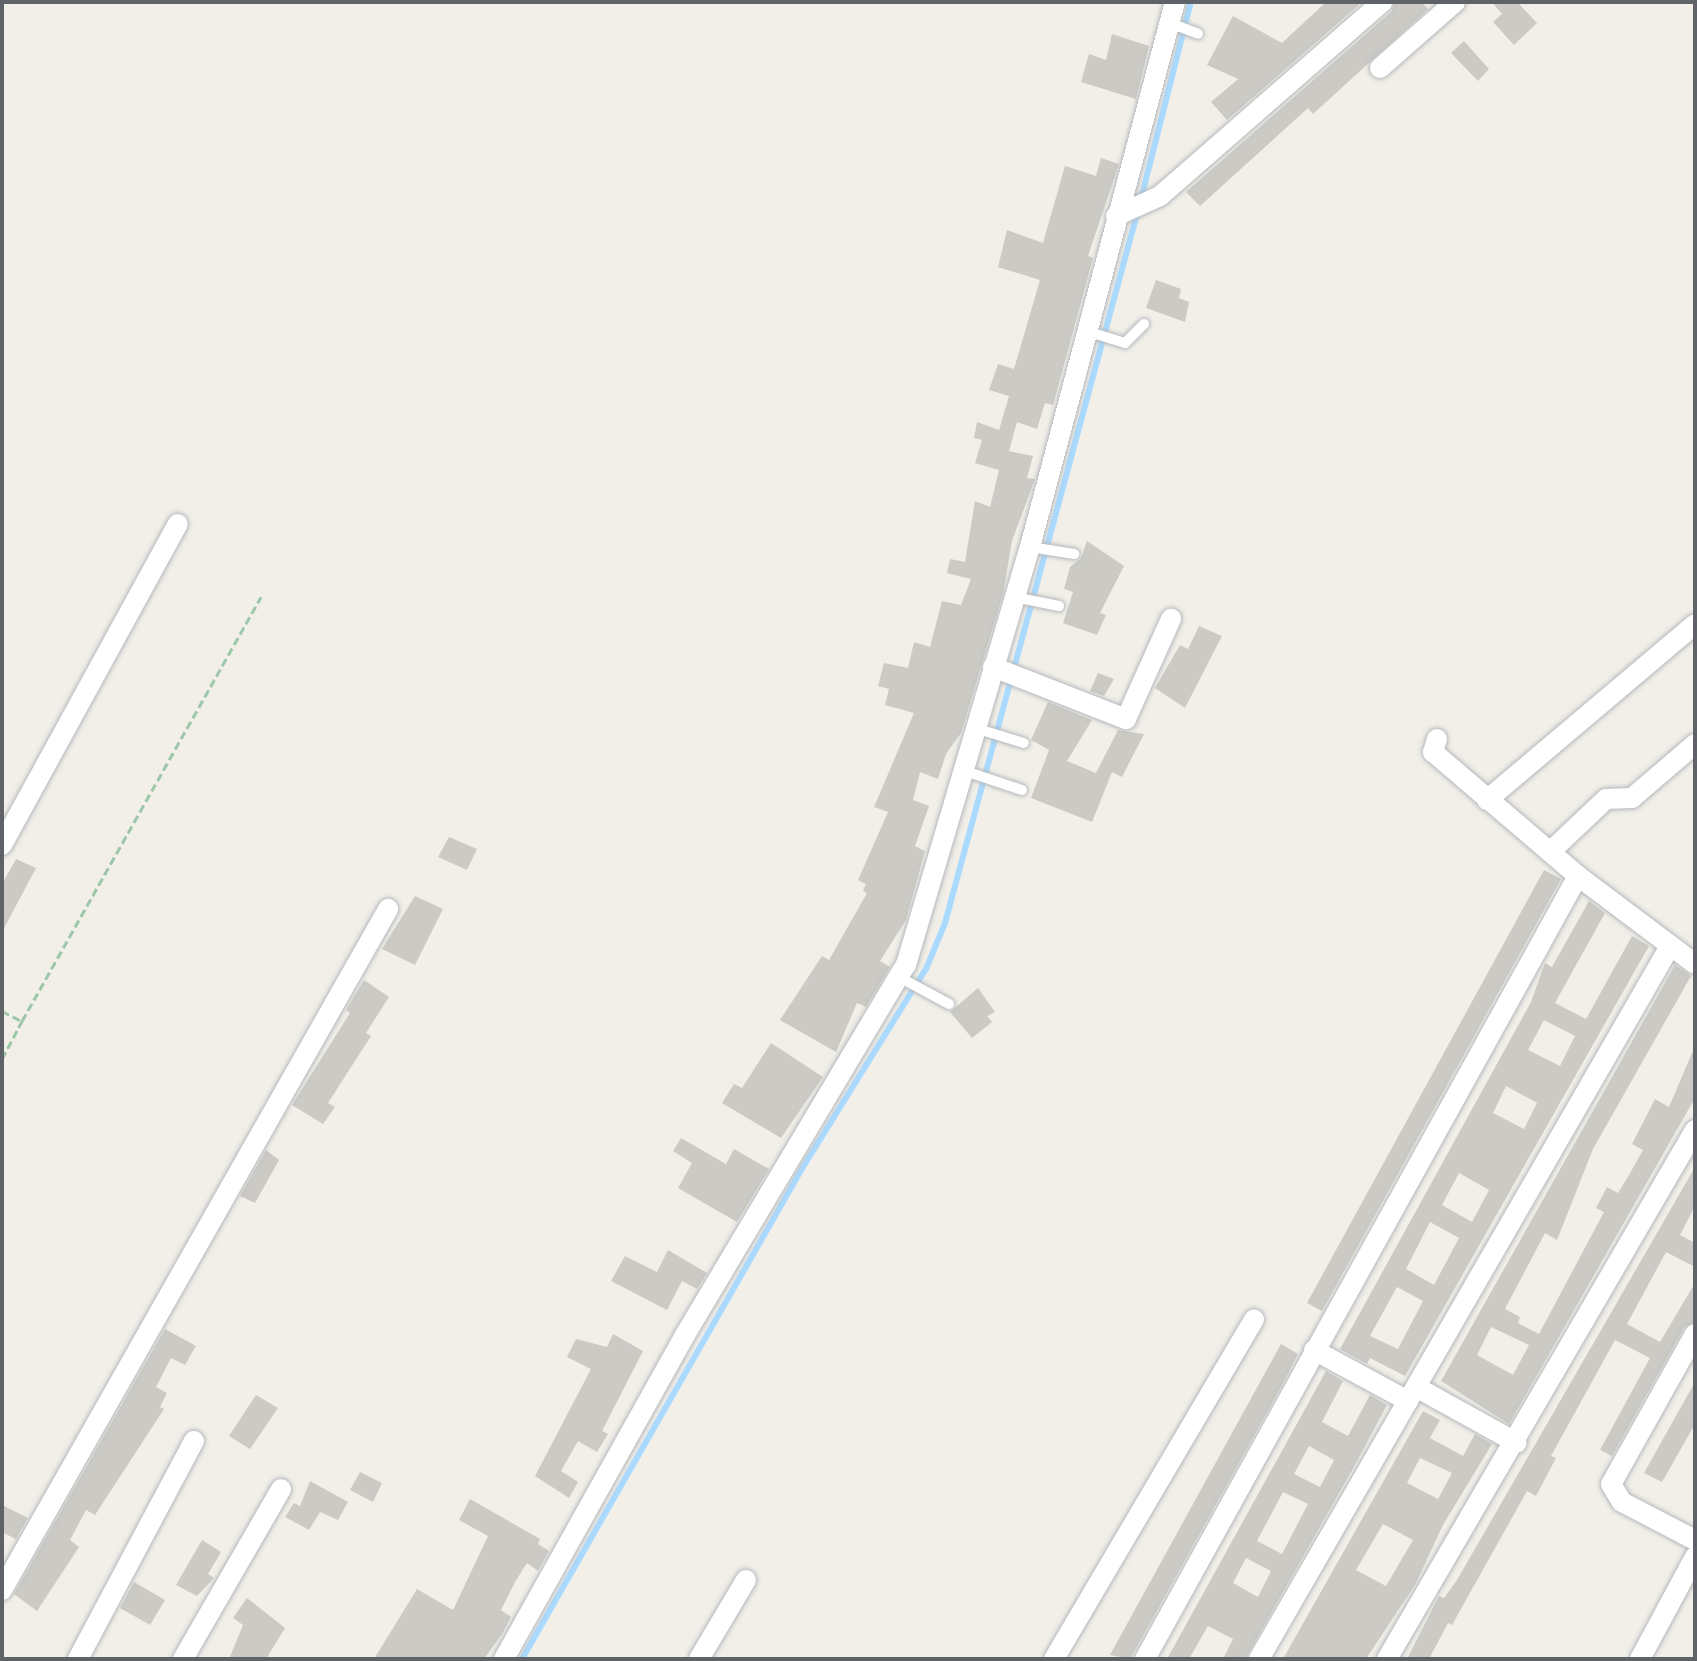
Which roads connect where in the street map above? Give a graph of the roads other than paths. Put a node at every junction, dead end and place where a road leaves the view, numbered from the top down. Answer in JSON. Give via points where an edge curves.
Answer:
{"nodes":[{"id":1,"x":1175,"y":2,"type":"edge"},
{"id":2,"x":1382,"y":2,"type":"edge"},
{"id":3,"x":1455,"y":2,"type":"edge"},
{"id":4,"x":1175,"y":25,"type":"junction"},
{"id":5,"x":1196,"y":33,"type":"dead end"},
{"id":6,"x":1380,"y":68,"type":"dead end"},
{"id":7,"x":1117,"y":215,"type":"junction"},
{"id":8,"x":1144,"y":324,"type":"dead end"},
{"id":9,"x":1089,"y":332,"type":"junction"},
{"id":10,"x":178,"y":524,"type":"dead end"},
{"id":11,"x":1035,"y":549,"type":"junction"},
{"id":12,"x":1074,"y":554,"type":"dead end"},
{"id":13,"x":1019,"y":598,"type":"junction"},
{"id":14,"x":1059,"y":606,"type":"dead end"},
{"id":15,"x":1171,"y":619,"type":"dead end"},
{"id":16,"x":1695,"y":624,"type":"edge"},
{"id":17,"x":1007,"y":671,"type":"junction"},
{"id":18,"x":981,"y":730,"type":"junction"},
{"id":19,"x":1437,"y":739,"type":"dead end"},
{"id":20,"x":1024,"y":743,"type":"dead end"},
{"id":21,"x":1695,"y":744,"type":"edge"},
{"id":22,"x":969,"y":772,"type":"junction"},
{"id":23,"x":1022,"y":790,"type":"dead end"},
{"id":24,"x":1487,"y":800,"type":"junction"},
{"id":25,"x":2,"y":845,"type":"edge"},
{"id":26,"x":1550,"y":852,"type":"junction"},
{"id":27,"x":1578,"y":876,"type":"junction"},
{"id":28,"x":388,"y":909,"type":"dead end"},
{"id":29,"x":1684,"y":952,"type":"edge"},
{"id":30,"x":903,"y":979,"type":"junction"},
{"id":31,"x":949,"y":1004,"type":"dead end"},
{"id":32,"x":1695,"y":1130,"type":"edge"},
{"id":33,"x":1254,"y":1320,"type":"dead end"},
{"id":34,"x":1695,"y":1334,"type":"edge"},
{"id":35,"x":1314,"y":1350,"type":"junction"},
{"id":36,"x":1412,"y":1394,"type":"junction"},
{"id":37,"x":194,"y":1441,"type":"dead end"},
{"id":38,"x":1517,"y":1443,"type":"junction"},
{"id":39,"x":281,"y":1489,"type":"dead end"},
{"id":40,"x":1695,"y":1540,"type":"edge"},
{"id":41,"x":1695,"y":1557,"type":"edge"},
{"id":42,"x":746,"y":1580,"type":"dead end"},
{"id":43,"x":2,"y":1590,"type":"edge"},
{"id":44,"x":78,"y":1659,"type":"edge"},
{"id":45,"x":183,"y":1659,"type":"edge"},
{"id":46,"x":504,"y":1659,"type":"edge"},
{"id":47,"x":699,"y":1659,"type":"edge"},
{"id":48,"x":1054,"y":1659,"type":"edge"},
{"id":49,"x":1145,"y":1659,"type":"edge"},
{"id":50,"x":1259,"y":1659,"type":"edge"},
{"id":51,"x":1387,"y":1659,"type":"edge"},
{"id":52,"x":1640,"y":1659,"type":"edge"}],
"edges":[{"from":1,"to":4,"type":"street"},
{"from":2,"to":7,"type":"street","via":[[1160,196]]},
{"from":3,"to":6,"type":"street"},
{"from":4,"to":5,"type":"lane"},
{"from":4,"to":7,"type":"street"},
{"from":7,"to":9,"type":"street"},
{"from":8,"to":9,"type":"lane","via":[[1119,342]]},
{"from":9,"to":11,"type":"street"},
{"from":10,"to":25,"type":"street"},
{"from":11,"to":12,"type":"lane"},
{"from":11,"to":13,"type":"street"},
{"from":13,"to":14,"type":"lane"},
{"from":13,"to":17,"type":"street"},
{"from":15,"to":17,"type":"street","via":[[1129,719]]},
{"from":16,"to":24,"type":"street"},
{"from":17,"to":18,"type":"street"},
{"from":18,"to":20,"type":"lane"},
{"from":18,"to":22,"type":"street"},
{"from":19,"to":24,"type":"street","via":[[1433,752]]},
{"from":21,"to":26,"type":"street","via":[[1632,798],[1606,799]]},
{"from":22,"to":23,"type":"lane"},
{"from":22,"to":30,"type":"street"},
{"from":24,"to":26,"type":"street"},
{"from":26,"to":27,"type":"street"},
{"from":27,"to":29,"type":"street"},
{"from":27,"to":35,"type":"street"},
{"from":28,"to":43,"type":"street"},
{"from":29,"to":36,"type":"street"},
{"from":30,"to":31,"type":"lane"},
{"from":30,"to":46,"type":"street","via":[[685,1335]]},
{"from":32,"to":38,"type":"street"},
{"from":33,"to":48,"type":"street"},
{"from":34,"to":40,"type":"street","via":[[1611,1484],[1622,1502]]},
{"from":35,"to":36,"type":"street"},
{"from":35,"to":49,"type":"street"},
{"from":36,"to":38,"type":"street"},
{"from":36,"to":50,"type":"street"},
{"from":37,"to":44,"type":"street"},
{"from":38,"to":51,"type":"street"},
{"from":39,"to":45,"type":"street"},
{"from":41,"to":52,"type":"street"},
{"from":42,"to":47,"type":"street"}]}
